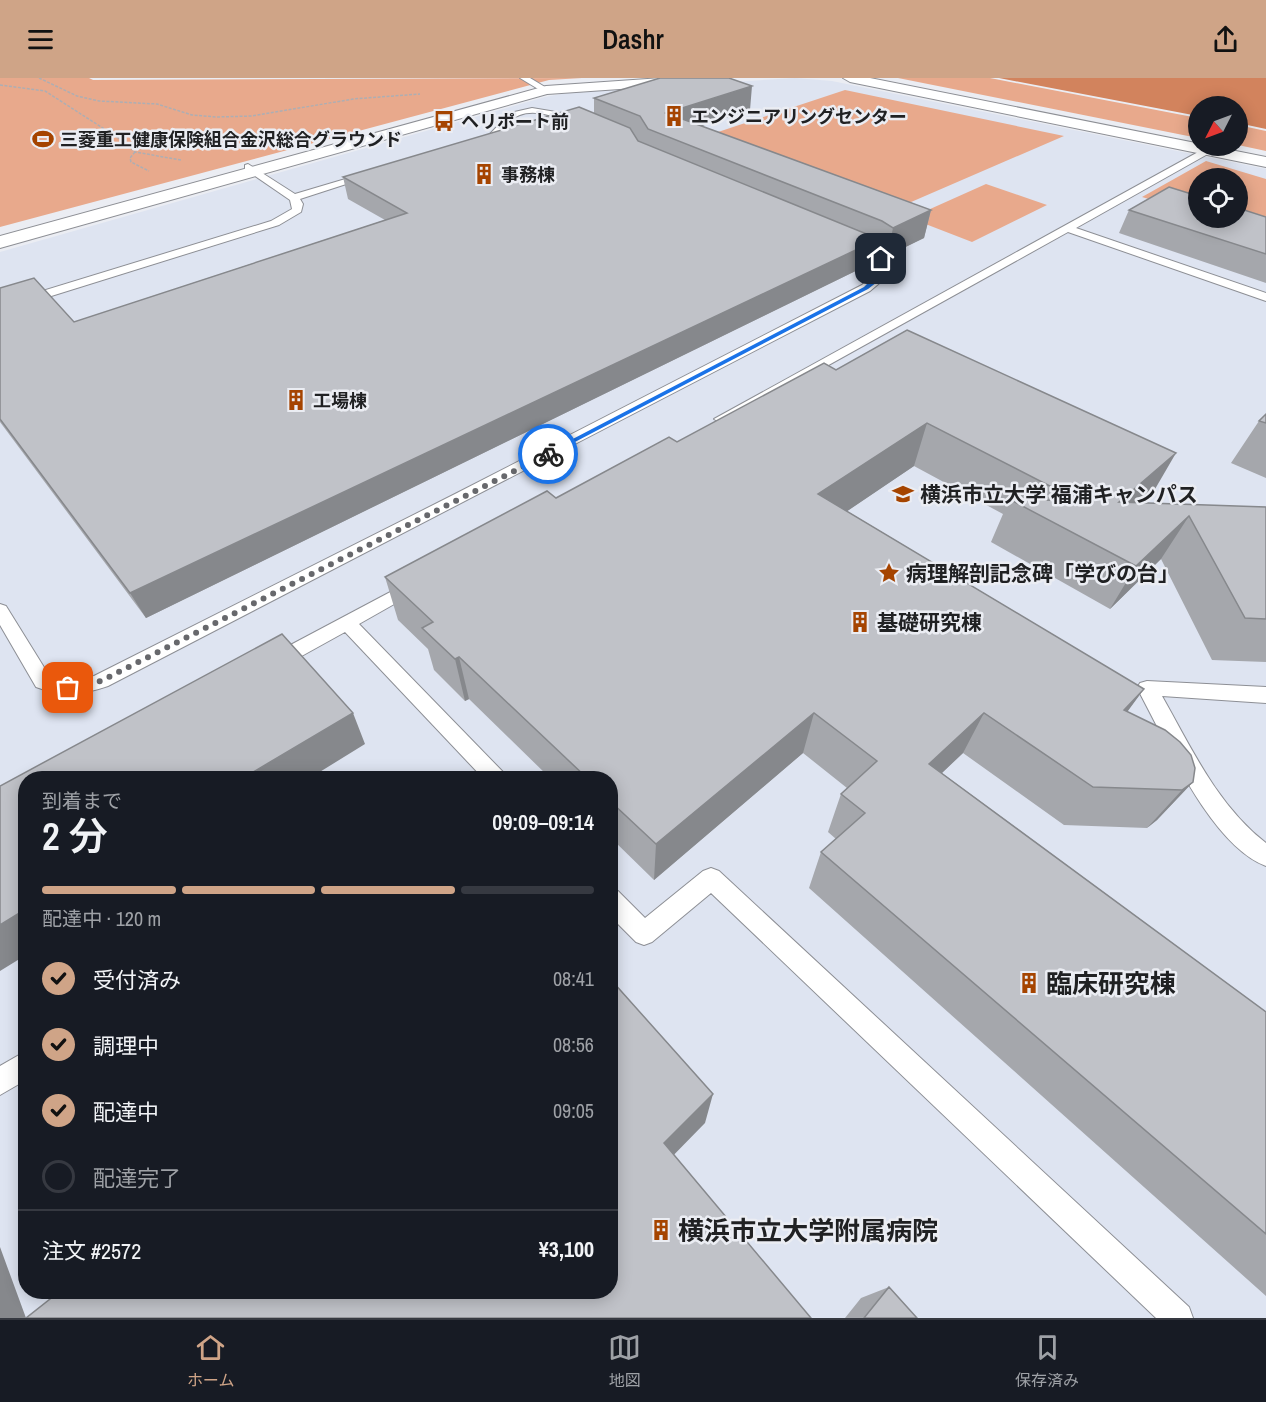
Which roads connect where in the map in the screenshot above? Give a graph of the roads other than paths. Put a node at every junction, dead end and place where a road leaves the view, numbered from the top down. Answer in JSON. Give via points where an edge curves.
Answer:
{"nodes":[{"id":1,"x":524,"y":78,"type":"edge"},
{"id":2,"x":661,"y":78,"type":"edge"},
{"id":3,"x":722,"y":78,"type":"edge"},
{"id":4,"x":850,"y":78,"type":"edge"},
{"id":5,"x":871,"y":78,"type":"edge"},
{"id":6,"x":544,"y":89,"type":"junction"},
{"id":7,"x":596,"y":129,"type":"edge"},
{"id":8,"x":1188,"y":142,"type":"edge"},
{"id":9,"x":1188,"y":143,"type":"edge"},
{"id":10,"x":461,"y":148,"type":"edge"},
{"id":11,"x":1248,"y":154,"type":"edge"},
{"id":12,"x":1189,"y":156,"type":"edge"},
{"id":13,"x":1244,"y":156,"type":"edge"},
{"id":14,"x":1266,"y":157,"type":"edge"},
{"id":15,"x":1266,"y":162,"type":"edge"},
{"id":16,"x":251,"y":169,"type":"junction"},
{"id":17,"x":383,"y":171,"type":"edge"},
{"id":18,"x":294,"y":198,"type":"junction"},
{"id":19,"x":1069,"y":229,"type":"junction"},
{"id":20,"x":0,"y":236,"type":"edge"},
{"id":21,"x":838,"y":239,"type":"edge"},
{"id":22,"x":0,"y":242,"type":"edge"},
{"id":23,"x":1266,"y":297,"type":"edge"},
{"id":24,"x":0,"y":308,"type":"edge"},
{"id":25,"x":706,"y":427,"type":"edge"},
{"id":26,"x":429,"y":578,"type":"edge"},
{"id":27,"x":0,"y":610,"type":"edge"},
{"id":28,"x":347,"y":623,"type":"junction"},
{"id":29,"x":255,"y":673,"type":"edge"},
{"id":30,"x":1266,"y":695,"type":"edge"},
{"id":31,"x":489,"y":771,"type":"edge"},
{"id":32,"x":1266,"y":856,"type":"edge"},
{"id":33,"x":618,"y":907,"type":"edge"},
{"id":34,"x":18,"y":1070,"type":"edge"},
{"id":35,"x":0,"y":1082,"type":"edge"},
{"id":36,"x":1178,"y":1318,"type":"edge"}],
"edges":[{"from":1,"to":6,"type":"lane"},
{"from":2,"to":6,"type":"street"},
{"from":3,"to":6,"type":"street"},
{"from":4,"to":9,"type":"street"},
{"from":5,"to":8,"type":"street"},
{"from":6,"to":16,"type":"street"},
{"from":7,"to":10,"type":"lane","via":[[557,113],[529,112],[507,119],[494,138]]},
{"from":11,"to":14,"type":"street"},
{"from":12,"to":19,"type":"lane"},
{"from":13,"to":15,"type":"street"},
{"from":16,"to":18,"type":"lane"},
{"from":16,"to":20,"type":"street"},
{"from":16,"to":22,"type":"street"},
{"from":17,"to":18,"type":"lane"},
{"from":18,"to":24,"type":"lane","via":[[297,210],[275,223]]},
{"from":19,"to":23,"type":"lane"},
{"from":19,"to":25,"type":"lane"},
{"from":21,"to":27,"type":"lane","via":[[881,259],[886,268],[879,278],[464,497],[101,681],[68,688],[43,682]]},
{"from":26,"to":28,"type":"lane"},
{"from":28,"to":29,"type":"lane"},
{"from":28,"to":31,"type":"lane"},
{"from":30,"to":32,"type":"lane","via":[[1147,688],[1213,806],[1239,835]]},
{"from":33,"to":36,"type":"lane","via":[[644,934],[711,878]]},
{"from":34,"to":35,"type":"lane"}]}
